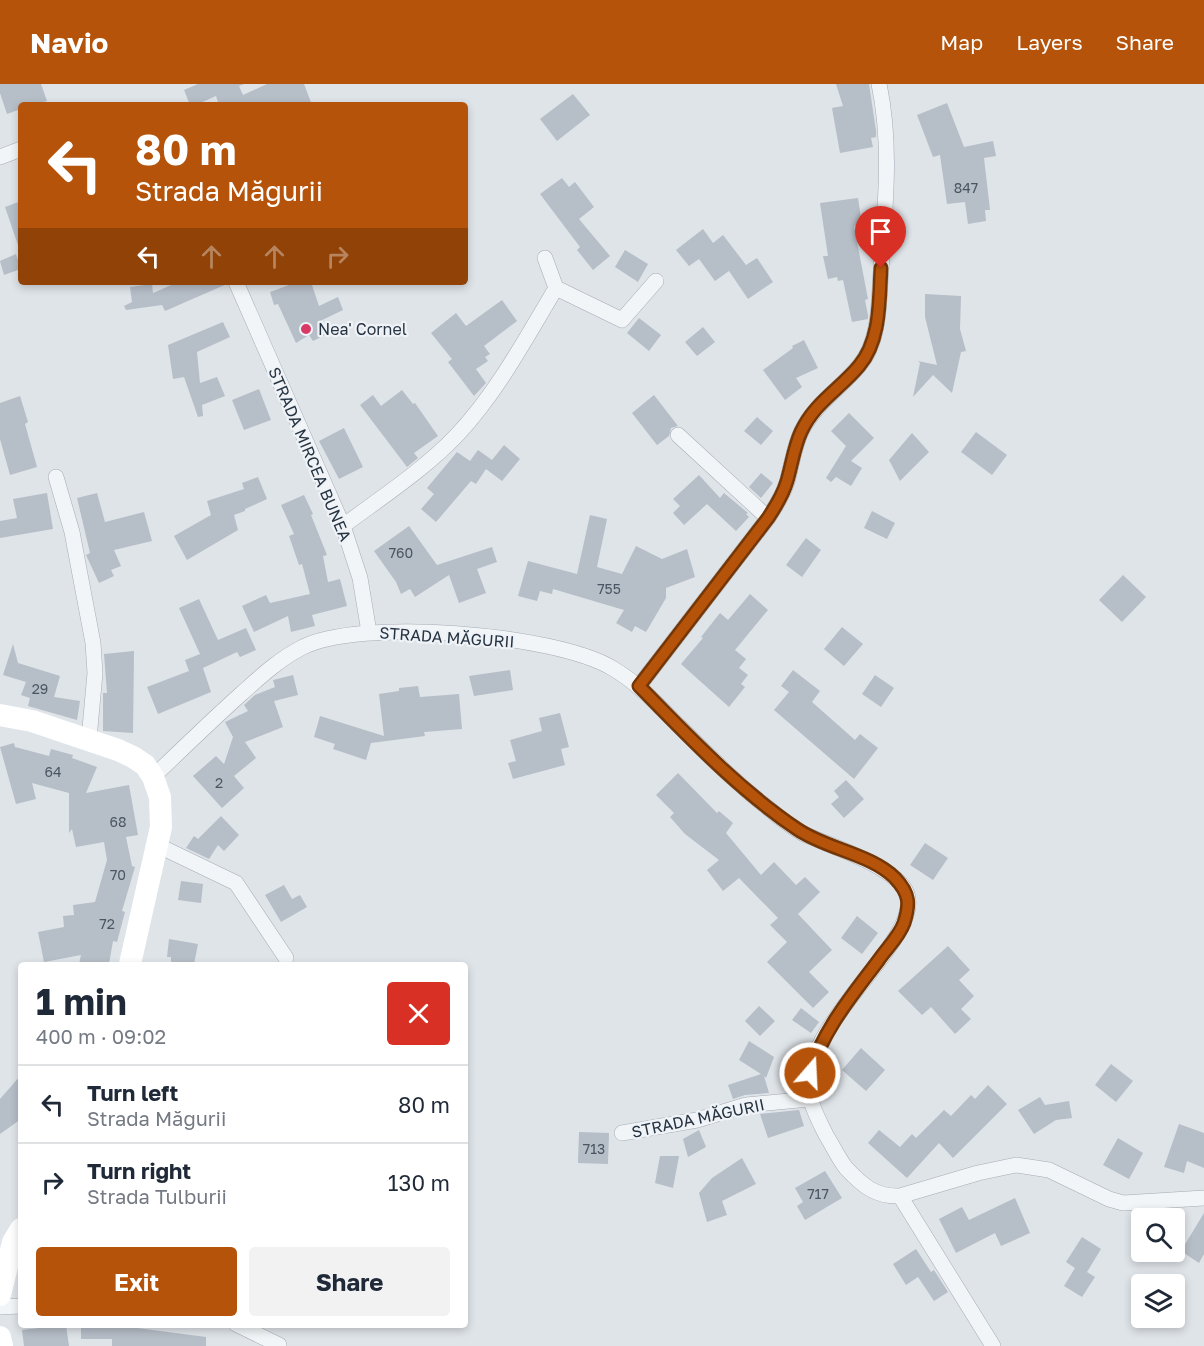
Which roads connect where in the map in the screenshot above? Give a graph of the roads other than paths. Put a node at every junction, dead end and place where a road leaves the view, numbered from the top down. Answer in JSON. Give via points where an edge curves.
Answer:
{"nodes":[{"id":1,"x":879,"y":84,"type":"edge"},
{"id":2,"x":18,"y":151,"type":"edge"},
{"id":3,"x":0,"y":157,"type":"edge"},
{"id":4,"x":545,"y":258,"type":"dead end"},
{"id":5,"x":656,"y":281,"type":"dead end"},
{"id":6,"x":237,"y":285,"type":"edge"},
{"id":7,"x":556,"y":288,"type":"junction"},
{"id":8,"x":678,"y":435,"type":"dead end"},
{"id":9,"x":56,"y":477,"type":"dead end"},
{"id":10,"x":768,"y":518,"type":"junction"},
{"id":11,"x":343,"y":526,"type":"junction"},
{"id":12,"x":369,"y":632,"type":"junction"},
{"id":13,"x":639,"y":686,"type":"junction"},
{"id":14,"x":0,"y":715,"type":"edge"},
{"id":15,"x":89,"y":739,"type":"junction"},
{"id":16,"x":153,"y":777,"type":"junction"},
{"id":17,"x":157,"y":845,"type":"junction"},
{"id":18,"x":286,"y":958,"type":"dead end"},
{"id":19,"x":130,"y":962,"type":"edge"},
{"id":20,"x":810,"y":1099,"type":"junction"},
{"id":21,"x":622,"y":1133,"type":"dead end"},
{"id":22,"x":900,"y":1196,"type":"junction"},
{"id":23,"x":1204,"y":1198,"type":"edge"},
{"id":24,"x":18,"y":1234,"type":"edge"},
{"id":25,"x":0,"y":1295,"type":"edge"},
{"id":26,"x":18,"y":1306,"type":"edge"},
{"id":27,"x":0,"y":1307,"type":"edge"},
{"id":28,"x":244,"y":1328,"type":"edge"},
{"id":29,"x":0,"y":1337,"type":"edge"},
{"id":30,"x":279,"y":1345,"type":"edge"},
{"id":31,"x":2,"y":1346,"type":"edge"},
{"id":32,"x":993,"y":1346,"type":"edge"}],
"edges":[{"from":1,"to":10,"type":"street","via":[[884,116],[886,201],[874,333],[859,366],[810,415],[795,446],[781,498]]},
{"from":2,"to":3,"type":"street"},
{"from":4,"to":7,"type":"street"},
{"from":5,"to":7,"type":"street","via":[[622,320]]},
{"from":6,"to":11,"type":"street","name":"STRADA MIRCEA BUNEA"},
{"from":7,"to":11,"type":"street","via":[[503,377],[457,435],[414,474]]},
{"from":8,"to":10,"type":"street"},
{"from":9,"to":15,"type":"street","via":[[72,532],[93,643],[95,673]]},
{"from":10,"to":13,"type":"street"},
{"from":11,"to":12,"type":"street","name":"STRADA MIRCEA BUNEA","via":[[360,578]]},
{"from":12,"to":13,"type":"street","name":"STRADA MĂGURII","via":[[505,638],[554,647],[612,667]]},
{"from":12,"to":16,"type":"street","name":"STRADA MĂGURII","via":[[327,638],[282,658]]},
{"from":13,"to":20,"type":"street","name":"STRADA MĂGURII","via":[[720,767],[769,809],[801,832],[872,863],[893,876],[906,892],[908,908],[903,927],[836,1016],[817,1052],[810,1073]]},
{"from":14,"to":15,"type":"main road"},
{"from":15,"to":16,"type":"main road","via":[[134,757]]},
{"from":16,"to":17,"type":"main road","via":[[162,810]]},
{"from":17,"to":18,"type":"street","via":[[236,883]]},
{"from":17,"to":19,"type":"main road"},
{"from":20,"to":21,"type":"street","name":"STRADA MĂGURII","via":[[746,1106],[697,1120]]},
{"from":20,"to":22,"type":"street","name":"STRADA MĂGURII","via":[[842,1163],[854,1176],[872,1191],[887,1197]]},
{"from":22,"to":23,"type":"street","name":"STRADA MĂGURII","via":[[1016,1165],[1049,1170],[1123,1203]]},
{"from":22,"to":32,"type":"street"},
{"from":24,"to":25,"type":"main road"},
{"from":26,"to":27,"type":"street"},
{"from":28,"to":30,"type":"street"},
{"from":29,"to":31,"type":"main road"}]}
